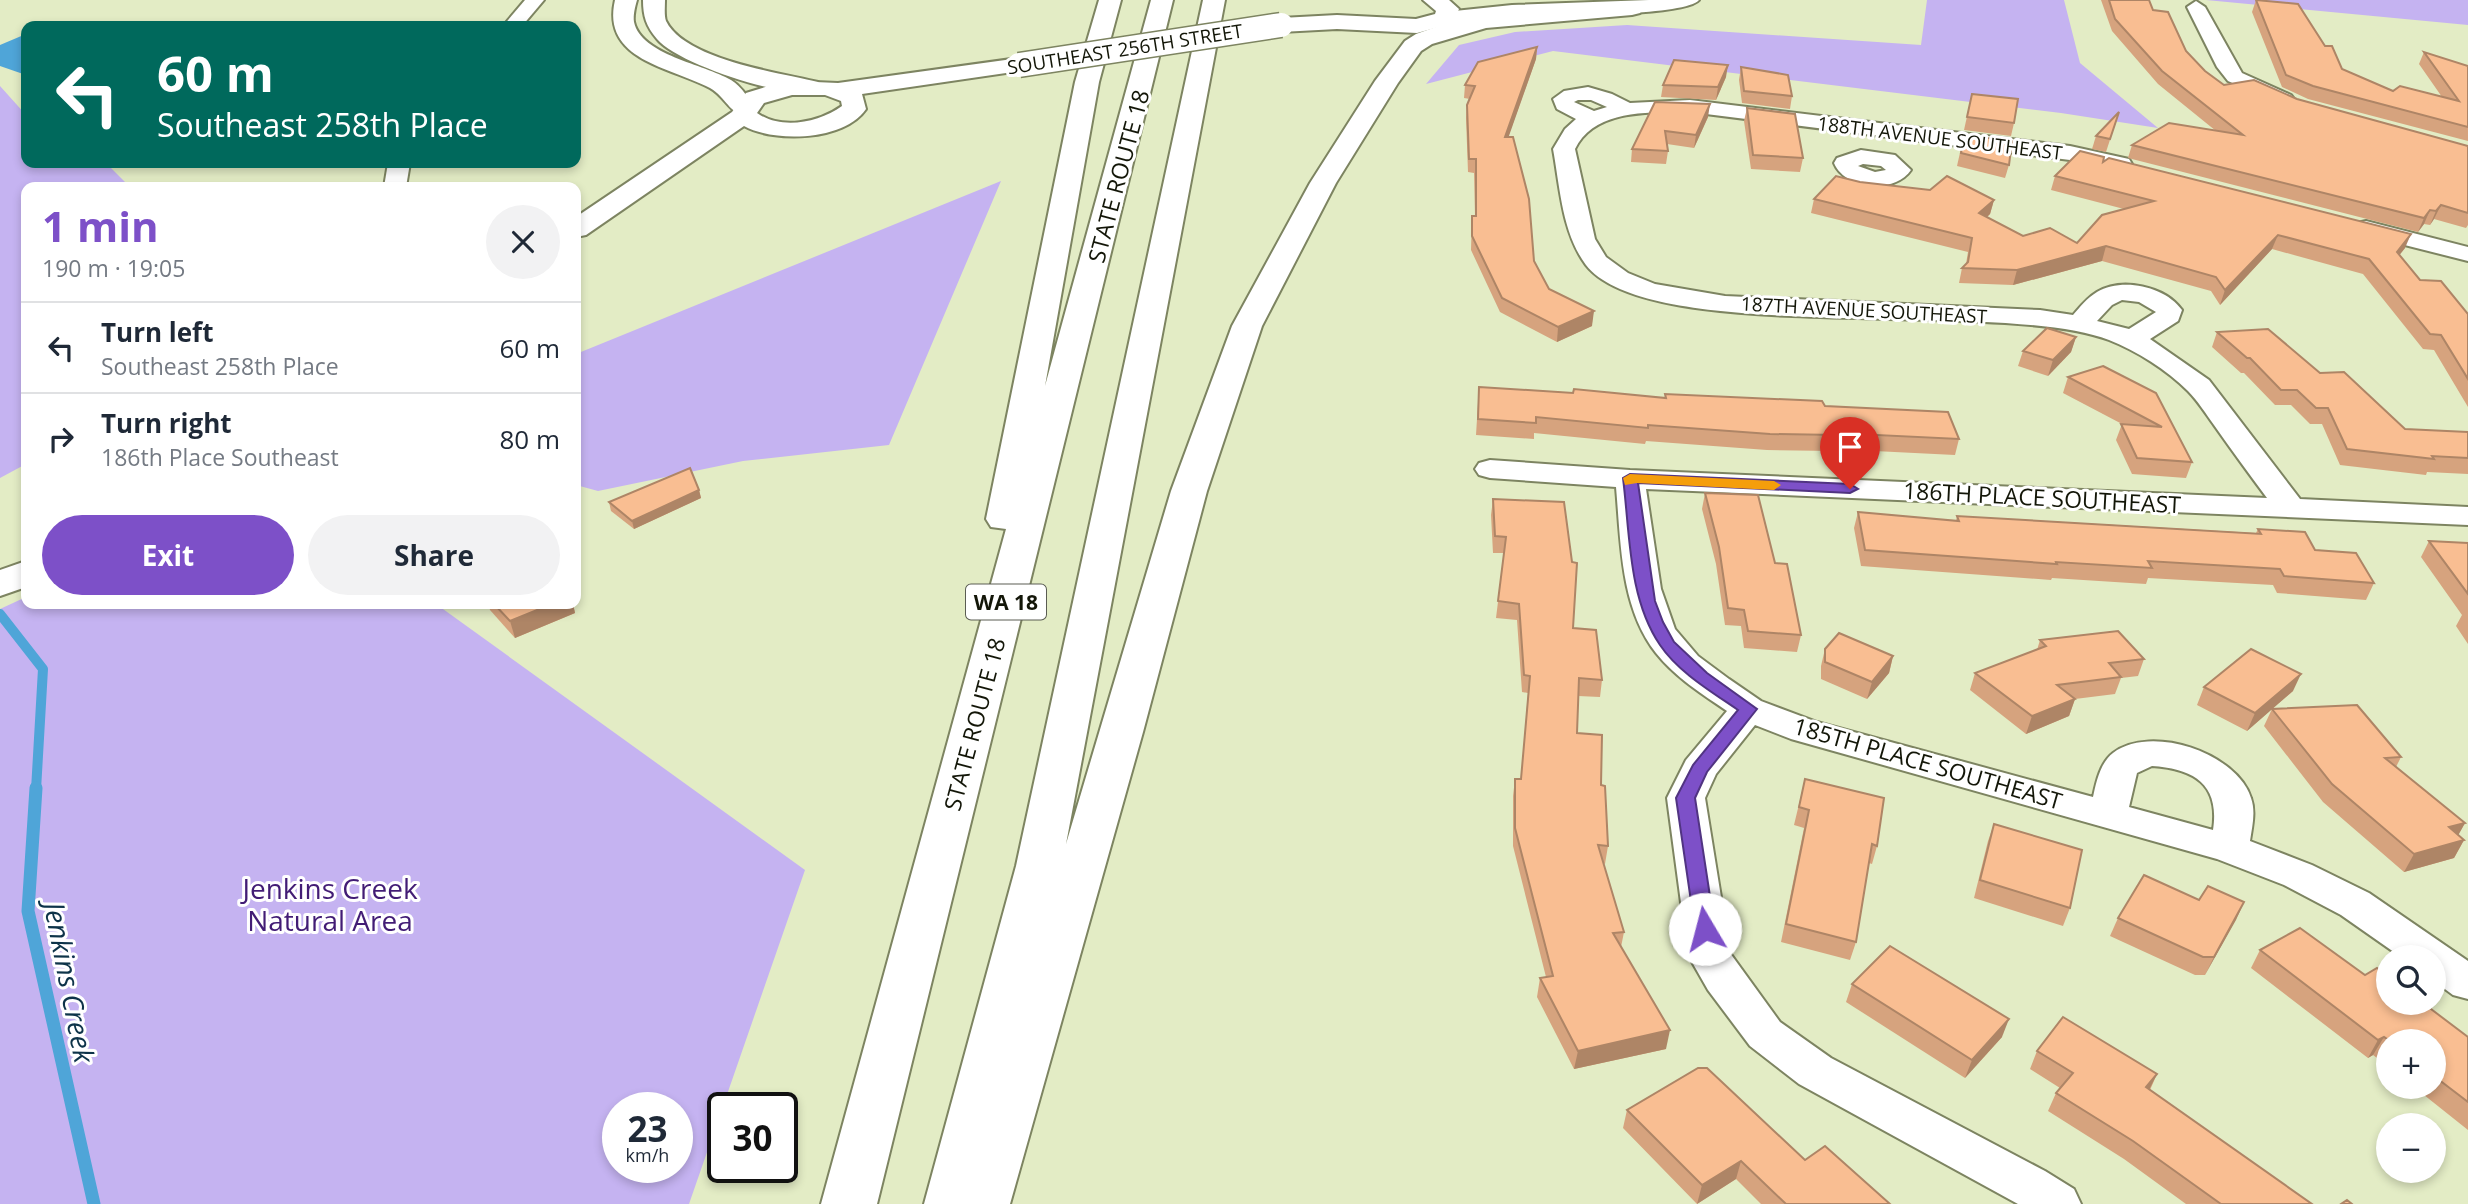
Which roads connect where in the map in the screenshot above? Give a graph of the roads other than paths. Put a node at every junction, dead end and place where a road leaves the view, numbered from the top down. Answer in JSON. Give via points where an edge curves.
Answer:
{"nodes":[{"id":1,"x":535,"y":0,"type":"edge"},
{"id":2,"x":626,"y":0,"type":"edge"},
{"id":3,"x":654,"y":0,"type":"edge"},
{"id":4,"x":1110,"y":0,"type":"edge"},
{"id":5,"x":1162,"y":0,"type":"edge"},
{"id":6,"x":1214,"y":0,"type":"edge"},
{"id":7,"x":1507,"y":0,"type":"edge"},
{"id":8,"x":1610,"y":0,"type":"edge"},
{"id":9,"x":1690,"y":0,"type":"edge"},
{"id":10,"x":1364,"y":1,"type":"edge"},
{"id":11,"x":1558,"y":3,"type":"junction"},
{"id":12,"x":1440,"y":7,"type":"edge"},
{"id":13,"x":2196,"y":7,"type":"dead end"},
{"id":14,"x":1632,"y":8,"type":"junction"},
{"id":15,"x":516,"y":21,"type":"edge"},
{"id":16,"x":1291,"y":24,"type":"junction"},
{"id":17,"x":1417,"y":26,"type":"junction"},
{"id":18,"x":810,"y":87,"type":"junction"},
{"id":19,"x":846,"y":99,"type":"junction"},
{"id":20,"x":2300,"y":105,"type":"edge"},
{"id":21,"x":744,"y":112,"type":"junction"},
{"id":22,"x":1612,"y":114,"type":"joint"},
{"id":23,"x":799,"y":128,"type":"junction"},
{"id":24,"x":1881,"y":131,"type":"junction"},
{"id":25,"x":1350,"y":137,"type":"junction"},
{"id":26,"x":1878,"y":158,"type":"dead end"},
{"id":27,"x":2148,"y":171,"type":"edge"},
{"id":28,"x":662,"y":173,"type":"junction"},
{"id":29,"x":2348,"y":223,"type":"edge"},
{"id":30,"x":581,"y":226,"type":"edge"},
{"id":31,"x":2468,"y":254,"type":"edge"},
{"id":32,"x":2079,"y":324,"type":"junction"},
{"id":33,"x":2124,"y":337,"type":"junction"},
{"id":34,"x":1490,"y":469,"type":"dead end"},
{"id":35,"x":1630,"y":478,"type":"junction"},
{"id":36,"x":2291,"y":509,"type":"junction"},
{"id":37,"x":2468,"y":516,"type":"edge"},
{"id":38,"x":21,"y":574,"type":"edge"},
{"id":39,"x":0,"y":585,"type":"edge"},
{"id":40,"x":1748,"y":709,"type":"junction"},
{"id":41,"x":2109,"y":813,"type":"junction"},
{"id":42,"x":2229,"y":848,"type":"junction"},
{"id":43,"x":941,"y":851,"type":"junction"},
{"id":44,"x":2414,"y":945,"type":"edge"},
{"id":45,"x":2446,"y":967,"type":"edge"},
{"id":46,"x":2468,"y":983,"type":"edge"},
{"id":47,"x":849,"y":1204,"type":"edge"},
{"id":48,"x":952,"y":1204,"type":"edge"},
{"id":49,"x":982,"y":1204,"type":"edge"},
{"id":50,"x":2057,"y":1204,"type":"edge"}],
"edges":[{"from":1,"to":15,"type":"street"},
{"from":2,"to":21,"type":"main road","via":[[623,19],[634,44],[725,87]]},
{"from":3,"to":18,"type":"main road","via":[[656,28],[687,50],[743,73]]},
{"from":4,"to":43,"type":"main road","via":[[1080,116]]},
{"from":5,"to":43,"type":"main road","name":"STATE ROUTE 18","number":"WA 18"},
{"from":6,"to":48,"type":"main road","via":[[1039,866]]},
{"from":7,"to":11,"type":"main road"},
{"from":8,"to":11,"type":"street"},
{"from":9,"to":14,"type":"street"},
{"from":10,"to":16,"type":"main road"},
{"from":11,"to":12,"type":"street"},
{"from":12,"to":14,"type":"street","via":[[1512,11]]},
{"from":12,"to":17,"type":"main road"},
{"from":13,"to":20,"type":"street","via":[[2235,77]]},
{"from":14,"to":25,"type":"main road","via":[[1486,21],[1424,39],[1405,56]]},
{"from":16,"to":17,"type":"main road"},
{"from":16,"to":19,"type":"main road","name":"SOUTHEAST 256TH STREET","bridge":true,"via":[[951,75]]},
{"from":17,"to":25,"type":"main road","via":[[1395,40],[1366,83]]},
{"from":18,"to":19,"type":"main road"},
{"from":18,"to":21,"type":"main road","via":[[760,96]]},
{"from":19,"to":23,"type":"main road","name":"SOUTHEAST 256TH STREET","via":[[834,122]]},
{"from":21,"to":23,"type":"main road","via":[[762,126]]},
{"from":21,"to":28,"type":"main road"},
{"from":22,"to":24,"type":"street","name":"188TH AVENUE SOUTHEAST","via":[[1690,106]]},
{"from":22,"to":32,"type":"street","name":"187TH AVENUE SOUTHEAST","via":[[1579,126],[1564,149],[1583,239],[1597,262],[1619,278],[1649,291],[1725,304],[2040,318]]},
{"from":23,"to":28,"type":"main road","via":[[750,138]]},
{"from":24,"to":26,"type":"street"},
{"from":24,"to":27,"type":"street","name":"188TH AVENUE SOUTHEAST","via":[[2070,153]]},
{"from":25,"to":49,"type":"main road","via":[[1247,326],[1189,491]]},
{"from":28,"to":30,"type":"main road"},
{"from":29,"to":31,"type":"street"},
{"from":32,"to":33,"type":"street","name":"187TH AVENUE SOUTHEAST"},
{"from":32,"to":33,"type":"street","via":[[2109,296],[2142,295],[2169,310],[2169,315]]},
{"from":33,"to":36,"type":"street","name":"187TH AVENUE SOUTHEAST","via":[[2199,386]]},
{"from":34,"to":35,"type":"street","name":"186TH PLACE SOUTHEAST"},
{"from":35,"to":36,"type":"street","name":"186TH PLACE SOUTHEAST"},
{"from":35,"to":40,"type":"street","name":"185TH PLACE SOUTHEAST","via":[[1647,601],[1655,622],[1667,645],[1701,677]]},
{"from":36,"to":37,"type":"street","name":"186TH PLACE SOUTHEAST"},
{"from":38,"to":39,"type":"main road"},
{"from":40,"to":41,"type":"street","name":"185TH PLACE SOUTHEAST","via":[[1804,731]]},
{"from":40,"to":50,"type":"street","via":[[1699,769],[1686,798],[1709,955],[1723,978],[1765,1034],[1815,1071]]},
{"from":41,"to":42,"type":"street","name":"185TH PLACE SOUTHEAST"},
{"from":41,"to":42,"type":"street","via":[[2125,763],[2158,754],[2180,758],[2219,778],[2231,792]]},
{"from":42,"to":44,"type":"street","name":"185TH PLACE SOUTHEAST","via":[[2355,904]]},
{"from":43,"to":47,"type":"main road","name":"STATE ROUTE 18","number":"WA 18"},
{"from":45,"to":46,"type":"street","name":"185TH PLACE SOUTHEAST"}]}
